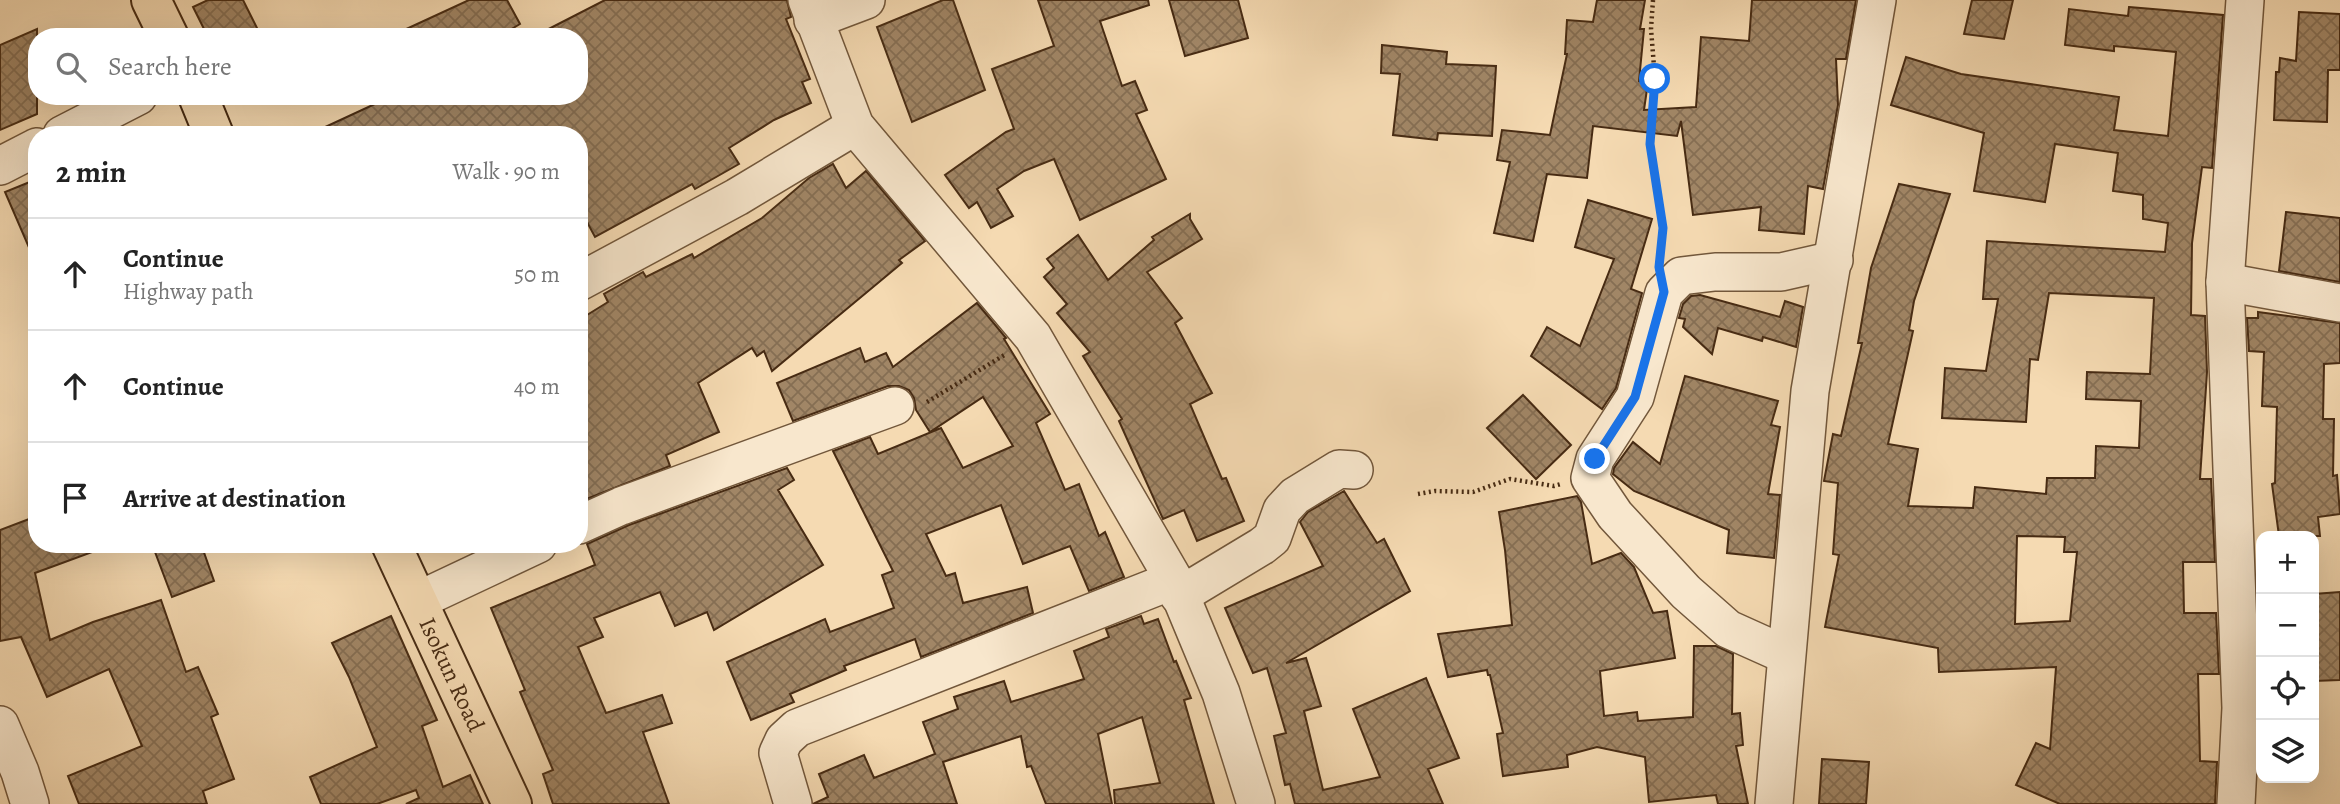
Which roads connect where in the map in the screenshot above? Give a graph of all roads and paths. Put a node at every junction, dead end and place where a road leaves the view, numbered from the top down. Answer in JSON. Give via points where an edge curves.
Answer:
{"nodes":[{"id":1,"x":150,"y":0,"type":"edge"},
{"id":2,"x":866,"y":0,"type":"edge"},
{"id":3,"x":1653,"y":0,"type":"edge"},
{"id":4,"x":1877,"y":0,"type":"edge"},
{"id":5,"x":2245,"y":0,"type":"edge"},
{"id":6,"x":810,"y":10,"type":"edge"},
{"id":7,"x":164,"y":28,"type":"edge"},
{"id":8,"x":120,"y":105,"type":"edge"},
{"id":9,"x":202,"y":105,"type":"edge"},
{"id":10,"x":80,"y":126,"type":"edge"},
{"id":11,"x":210,"y":126,"type":"edge"},
{"id":12,"x":855,"y":126,"type":"junction"},
{"id":13,"x":28,"y":152,"type":"edge"},
{"id":14,"x":0,"y":166,"type":"edge"},
{"id":15,"x":1834,"y":260,"type":"junction"},
{"id":16,"x":588,"y":277,"type":"edge"},
{"id":17,"x":2225,"y":282,"type":"junction"},
{"id":18,"x":1664,"y":292,"type":"junction"},
{"id":19,"x":2340,"y":303,"type":"edge"},
{"id":20,"x":1033,"y":337,"type":"junction"},
{"id":21,"x":895,"y":406,"type":"joint"},
{"id":22,"x":1354,"y":470,"type":"dead end"},
{"id":23,"x":1590,"y":478,"type":"junction"},
{"id":24,"x":1418,"y":494,"type":"dead end"},
{"id":25,"x":588,"y":521,"type":"edge"},
{"id":26,"x":395,"y":553,"type":"edge"},
{"id":27,"x":519,"y":553,"type":"edge"},
{"id":28,"x":1176,"y":588,"type":"junction"},
{"id":29,"x":417,"y":601,"type":"junction"},
{"id":30,"x":1786,"y":655,"type":"junction"},
{"id":31,"x":0,"y":725,"type":"edge"},
{"id":32,"x":30,"y":804,"type":"edge"},
{"id":33,"x":512,"y":804,"type":"edge"},
{"id":34,"x":793,"y":804,"type":"edge"},
{"id":35,"x":1256,"y":804,"type":"edge"},
{"id":36,"x":1774,"y":804,"type":"edge"},
{"id":37,"x":2236,"y":804,"type":"edge"}],
"edges":[{"from":1,"to":7,"type":"main road"},
{"from":2,"to":6,"type":"street"},
{"from":3,"to":18,"type":"path","via":[[1655,79],[1650,144],[1663,228],[1659,267]]},
{"from":4,"to":15,"type":"street"},
{"from":5,"to":17,"type":"street"},
{"from":6,"to":12,"type":"street"},
{"from":8,"to":10,"type":"street"},
{"from":9,"to":11,"type":"main road"},
{"from":12,"to":16,"type":"street","via":[[737,197]]},
{"from":12,"to":20,"type":"street"},
{"from":13,"to":14,"type":"street"},
{"from":15,"to":18,"type":"street","via":[[1781,272],[1681,276]]},
{"from":15,"to":30,"type":"street","via":[[1810,390]]},
{"from":17,"to":19,"type":"street"},
{"from":17,"to":37,"type":"street","via":[[2241,708]]},
{"from":18,"to":23,"type":"street","via":[[1635,397],[1595,459]]},
{"from":20,"to":21,"type":"path","via":[[923,404]]},
{"from":20,"to":28,"type":"street"},
{"from":21,"to":25,"type":"street"},
{"from":22,"to":28,"type":"street","via":[[1339,469],[1295,496],[1282,510],[1272,538],[1262,546]]},
{"from":23,"to":24,"type":"path","via":[[1554,486],[1510,479],[1473,492]]},
{"from":23,"to":30,"type":"street","via":[[1615,514],[1686,592],[1728,629]]},
{"from":26,"to":29,"type":"main road","name":"Isokun Road"},
{"from":27,"to":29,"type":"street"},
{"from":28,"to":34,"type":"street","via":[[797,728],[778,752]]},
{"from":28,"to":35,"type":"street","via":[[1221,693]]},
{"from":29,"to":33,"type":"main road","name":"Isokun Road"},
{"from":30,"to":36,"type":"street"},
{"from":31,"to":32,"type":"street"}]}
